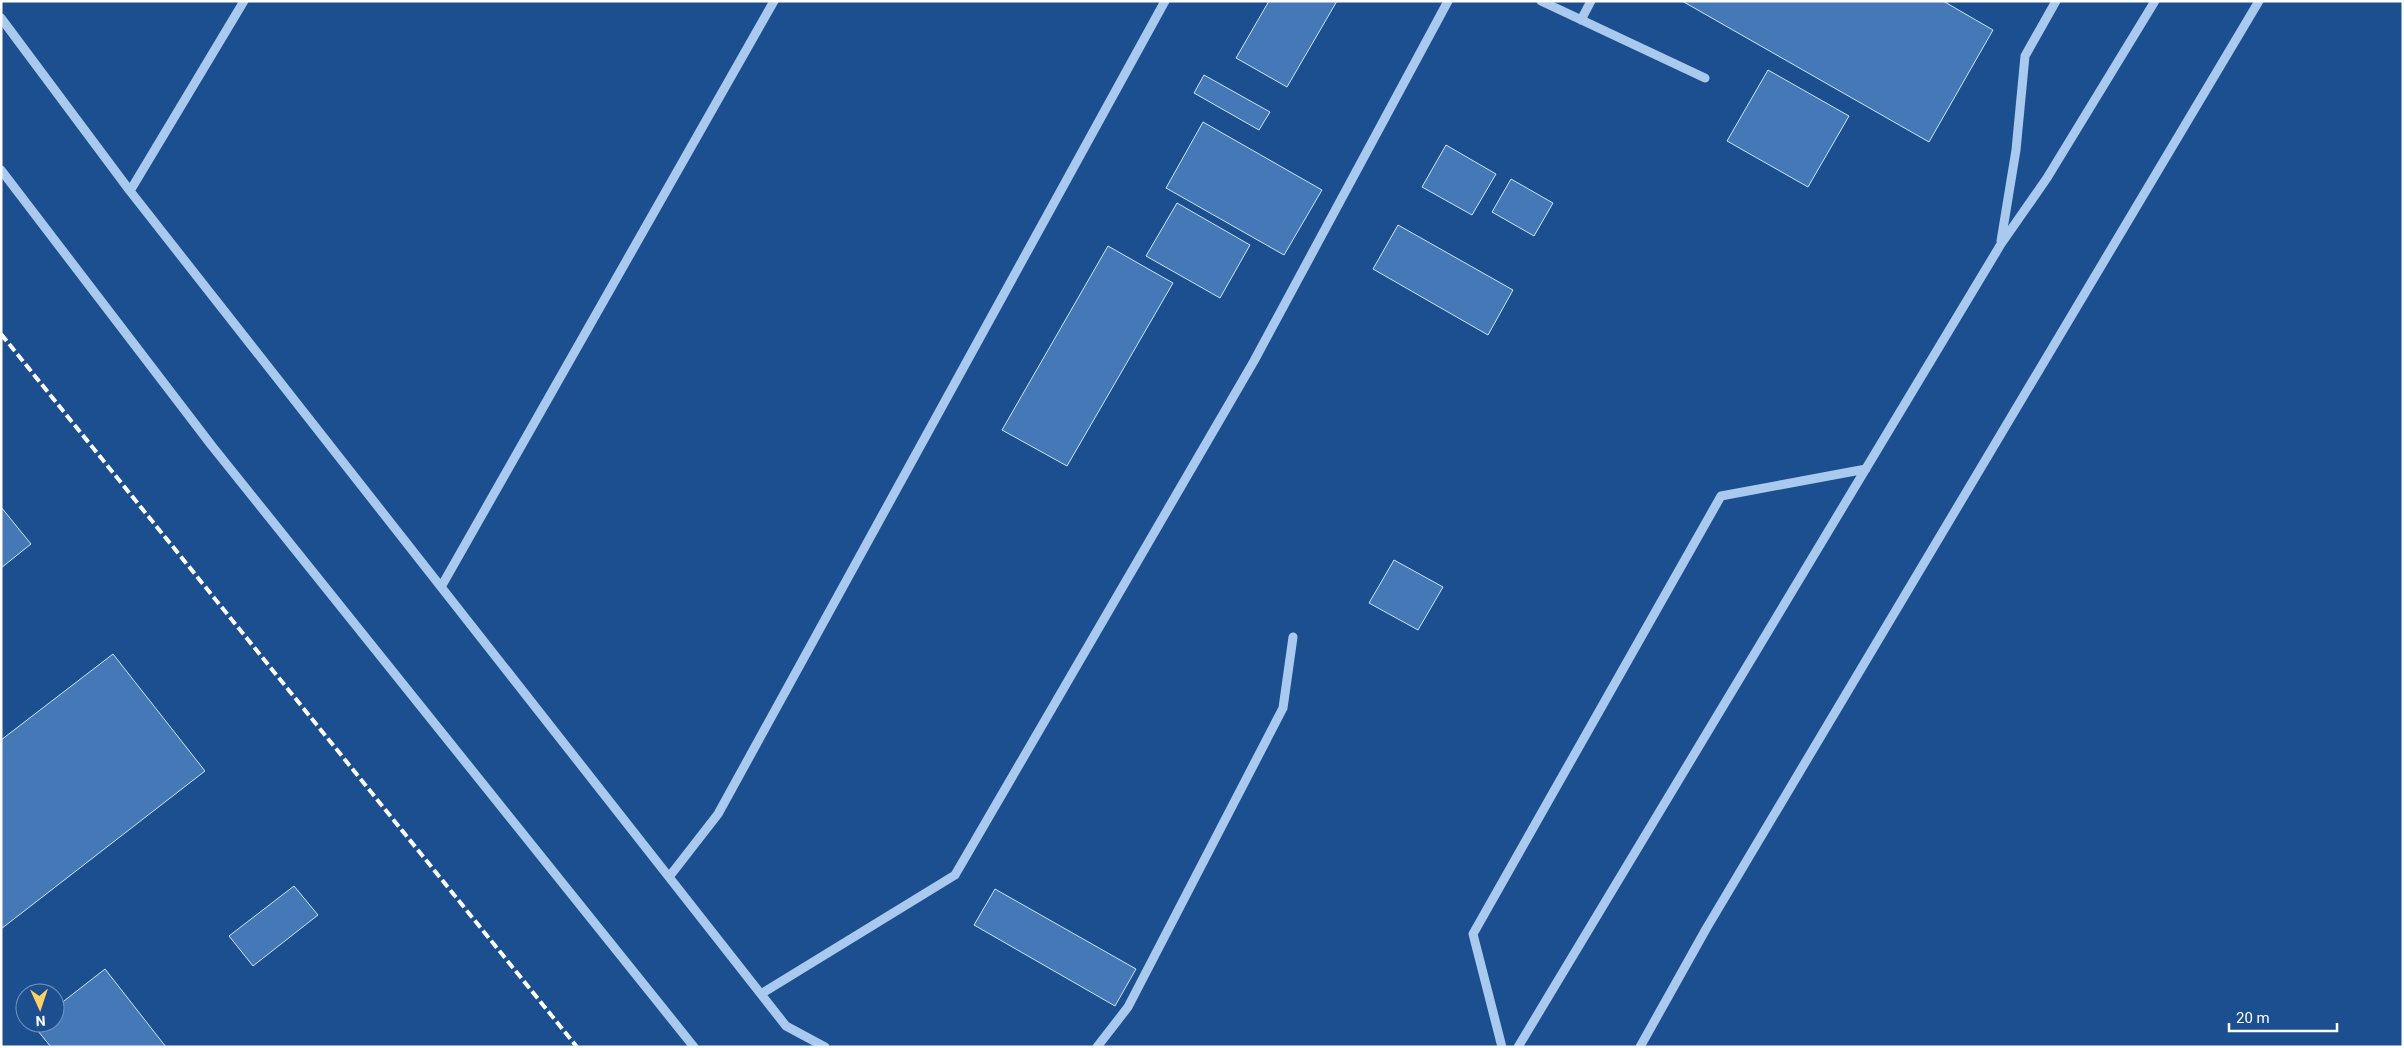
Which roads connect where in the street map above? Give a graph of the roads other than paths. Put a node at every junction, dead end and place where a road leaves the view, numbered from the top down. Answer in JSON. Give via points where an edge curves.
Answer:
{"nodes":[{"id":1,"x":244,"y":1,"type":"edge"},
{"id":2,"x":774,"y":1,"type":"edge"},
{"id":3,"x":1165,"y":1,"type":"edge"},
{"id":4,"x":1448,"y":1,"type":"edge"},
{"id":5,"x":1542,"y":1,"type":"edge"},
{"id":6,"x":1591,"y":1,"type":"edge"},
{"id":7,"x":2056,"y":1,"type":"edge"},
{"id":8,"x":2155,"y":1,"type":"edge"},
{"id":9,"x":2259,"y":1,"type":"edge"},
{"id":10,"x":1,"y":18,"type":"edge"},
{"id":11,"x":1581,"y":20,"type":"junction"},
{"id":12,"x":1705,"y":78,"type":"dead end"},
{"id":13,"x":1,"y":170,"type":"edge"},
{"id":14,"x":130,"y":191,"type":"junction"},
{"id":15,"x":2001,"y":244,"type":"junction"},
{"id":16,"x":1866,"y":469,"type":"junction"},
{"id":17,"x":441,"y":587,"type":"junction"},
{"id":18,"x":1293,"y":637,"type":"dead end"},
{"id":19,"x":669,"y":877,"type":"junction"},
{"id":20,"x":761,"y":994,"type":"junction"},
{"id":21,"x":694,"y":1047,"type":"edge"},
{"id":22,"x":825,"y":1047,"type":"edge"},
{"id":23,"x":1096,"y":1047,"type":"edge"},
{"id":24,"x":1502,"y":1047,"type":"edge"},
{"id":25,"x":1518,"y":1047,"type":"edge"},
{"id":26,"x":1640,"y":1047,"type":"edge"}],
"edges":[{"from":1,"to":14,"type":"street"},
{"from":2,"to":17,"type":"street"},
{"from":3,"to":19,"type":"street","via":[[718,814]]},
{"from":4,"to":20,"type":"street","via":[[1254,361],[955,875]]},
{"from":5,"to":11,"type":"street"},
{"from":6,"to":11,"type":"street"},
{"from":7,"to":15,"type":"street","via":[[2025,56],[2016,150]]},
{"from":8,"to":15,"type":"street","via":[[2047,178]]},
{"from":9,"to":26,"type":"street","via":[[1706,929]]},
{"from":10,"to":14,"type":"street"},
{"from":11,"to":12,"type":"street"},
{"from":13,"to":21,"type":"street","via":[[212,446]]},
{"from":14,"to":17,"type":"street"},
{"from":15,"to":16,"type":"street"},
{"from":16,"to":24,"type":"street","via":[[1720,496],[1473,934]]},
{"from":16,"to":25,"type":"street"},
{"from":17,"to":19,"type":"street"},
{"from":18,"to":23,"type":"street","via":[[1283,708],[1128,1007]]},
{"from":19,"to":20,"type":"street"},
{"from":20,"to":22,"type":"street","via":[[786,1026]]}]}
